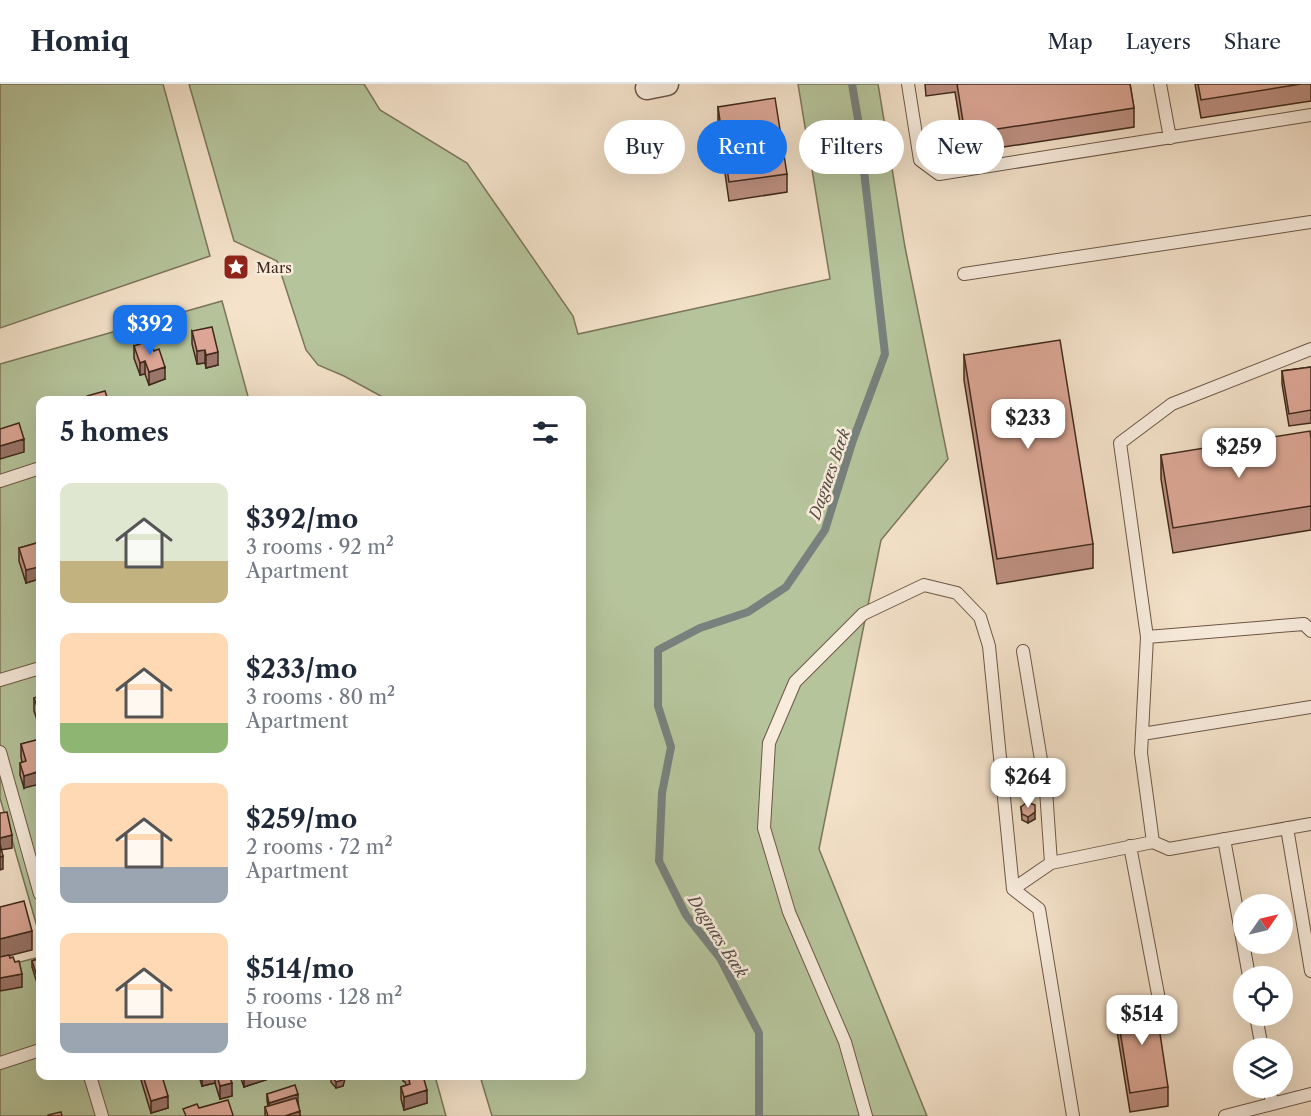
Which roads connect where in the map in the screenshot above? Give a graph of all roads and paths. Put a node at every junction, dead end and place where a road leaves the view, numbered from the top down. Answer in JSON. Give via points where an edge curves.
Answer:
{"nodes":[{"id":1,"x":908,"y":84,"type":"edge"},
{"id":2,"x":1160,"y":84,"type":"edge"},
{"id":3,"x":1311,"y":116,"type":"edge"},
{"id":4,"x":1170,"y":138,"type":"junction"},
{"id":5,"x":1311,"y":222,"type":"edge"},
{"id":6,"x":964,"y":274,"type":"dead end"},
{"id":7,"x":1311,"y":349,"type":"edge"},
{"id":8,"x":36,"y":469,"type":"edge"},
{"id":9,"x":0,"y":481,"type":"edge"},
{"id":10,"x":1311,"y":631,"type":"edge"},
{"id":11,"x":1146,"y":637,"type":"junction"},
{"id":12,"x":1023,"y":651,"type":"dead end"},
{"id":13,"x":36,"y":669,"type":"edge"},
{"id":14,"x":0,"y":680,"type":"edge"},
{"id":15,"x":1311,"y":707,"type":"edge"},
{"id":16,"x":1142,"y":734,"type":"junction"},
{"id":17,"x":0,"y":752,"type":"edge"},
{"id":18,"x":1311,"y":824,"type":"edge"},
{"id":19,"x":1287,"y":828,"type":"junction"},
{"id":20,"x":1224,"y":839,"type":"junction"},
{"id":21,"x":1153,"y":842,"type":"junction"},
{"id":22,"x":1130,"y":846,"type":"junction"},
{"id":23,"x":35,"y":853,"type":"edge"},
{"id":24,"x":1051,"y":863,"type":"junction"},
{"id":25,"x":1013,"y":889,"type":"junction"},
{"id":26,"x":1247,"y":966,"type":"edge"},
{"id":27,"x":1311,"y":971,"type":"edge"},
{"id":28,"x":1161,"y":1010,"type":"dead end"},
{"id":29,"x":36,"y":1051,"type":"edge"},
{"id":30,"x":0,"y":1063,"type":"edge"},
{"id":31,"x":91,"y":1080,"type":"edge"},
{"id":32,"x":1311,"y":1094,"type":"edge"},
{"id":33,"x":1271,"y":1098,"type":"edge"},
{"id":34,"x":1272,"y":1103,"type":"junction"},
{"id":35,"x":102,"y":1116,"type":"edge"},
{"id":36,"x":866,"y":1116,"type":"edge"},
{"id":37,"x":1073,"y":1116,"type":"edge"},
{"id":38,"x":1225,"y":1116,"type":"edge"}],
"edges":[{"from":1,"to":4,"type":"lane","via":[[920,160],[939,174]]},
{"from":2,"to":4,"type":"lane"},
{"from":3,"to":4,"type":"lane"},
{"from":5,"to":6,"type":"lane"},
{"from":7,"to":11,"type":"lane","via":[[1172,404],[1120,443]]},
{"from":8,"to":9,"type":"lane"},
{"from":10,"to":11,"type":"lane","via":[[1304,624]]},
{"from":11,"to":16,"type":"lane"},
{"from":12,"to":24,"type":"lane","via":[[1046,789]]},
{"from":13,"to":14,"type":"lane"},
{"from":15,"to":16,"type":"lane"},
{"from":16,"to":21,"type":"lane"},
{"from":17,"to":23,"type":"lane"},
{"from":18,"to":19,"type":"lane"},
{"from":19,"to":20,"type":"lane"},
{"from":19,"to":27,"type":"lane"},
{"from":20,"to":21,"type":"lane","via":[[1169,849]]},
{"from":20,"to":26,"type":"lane"},
{"from":21,"to":22,"type":"lane"},
{"from":22,"to":24,"type":"lane"},
{"from":22,"to":28,"type":"lane"},
{"from":24,"to":25,"type":"lane"},
{"from":25,"to":36,"type":"lane","via":[[989,646],[980,617],[957,593],[924,585],[863,614],[795,682],[769,743],[764,828],[789,912],[845,1042]]},
{"from":25,"to":37,"type":"lane","via":[[1039,909]]},
{"from":29,"to":30,"type":"lane"},
{"from":31,"to":35,"type":"lane"},
{"from":32,"to":34,"type":"lane"},
{"from":33,"to":34,"type":"lane"},
{"from":34,"to":38,"type":"lane"}]}
